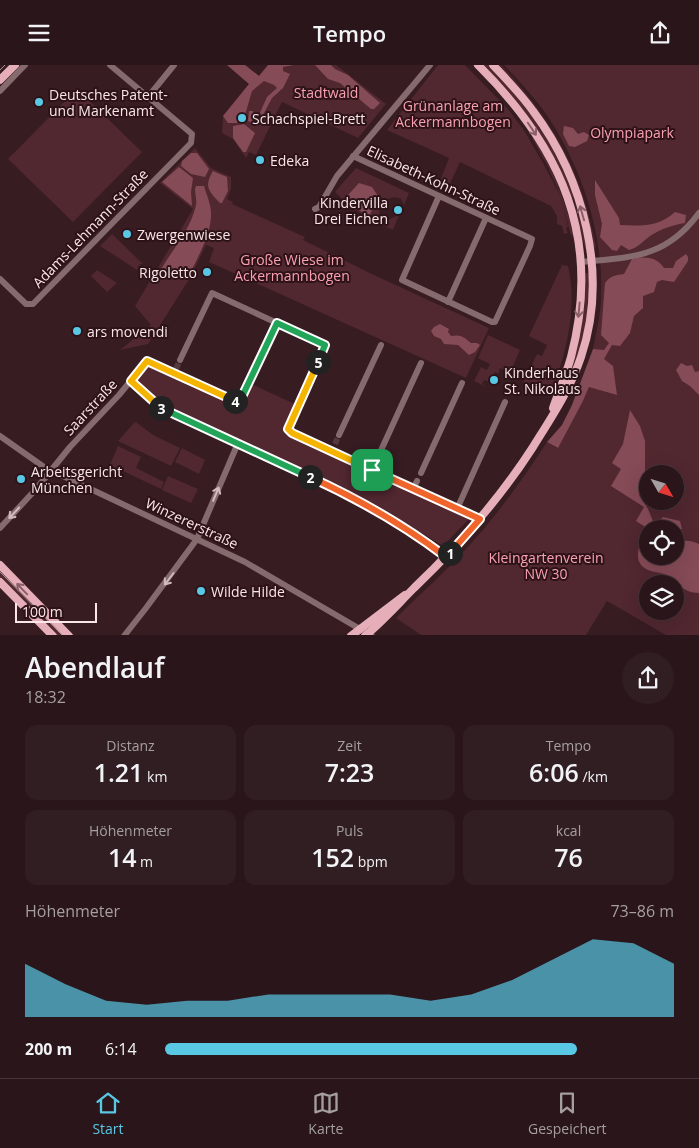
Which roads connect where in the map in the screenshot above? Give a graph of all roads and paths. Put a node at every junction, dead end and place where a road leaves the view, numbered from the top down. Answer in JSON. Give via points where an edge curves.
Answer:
{"nodes":[{"id":1,"x":15,"y":65,"type":"edge"},
{"id":2,"x":25,"y":65,"type":"edge"},
{"id":3,"x":110,"y":65,"type":"edge"},
{"id":4,"x":174,"y":65,"type":"edge"},
{"id":5,"x":430,"y":65,"type":"edge"},
{"id":6,"x":478,"y":65,"type":"edge"},
{"id":7,"x":493,"y":65,"type":"edge"},
{"id":8,"x":0,"y":80,"type":"edge"},
{"id":9,"x":0,"y":91,"type":"edge"},
{"id":10,"x":148,"y":97,"type":"junction"},
{"id":11,"x":353,"y":156,"type":"junction"},
{"id":12,"x":439,"y":196,"type":"junction"},
{"id":13,"x":315,"y":209,"type":"dead end"},
{"id":14,"x":699,"y":213,"type":"edge"},
{"id":15,"x":486,"y":218,"type":"junction"},
{"id":16,"x":591,"y":261,"type":"junction"},
{"id":17,"x":581,"y":262,"type":"junction"},
{"id":18,"x":0,"y":279,"type":"edge"},
{"id":19,"x":448,"y":302,"type":"junction"},
{"id":20,"x":277,"y":323,"type":"junction"},
{"id":21,"x":380,"y":345,"type":"dead end"},
{"id":22,"x":180,"y":360,"type":"tunnel mouth"},
{"id":23,"x":421,"y":363,"type":"dead end"},
{"id":24,"x":131,"y":381,"type":"junction"},
{"id":25,"x":462,"y":383,"type":"dead end"},
{"id":26,"x":505,"y":402,"type":"dead end"},
{"id":27,"x":548,"y":421,"type":"junction"},
{"id":28,"x":339,"y":435,"type":"tunnel mouth"},
{"id":29,"x":0,"y":436,"type":"edge"},
{"id":30,"x":238,"y":443,"type":"junction"},
{"id":31,"x":51,"y":470,"type":"junction"},
{"id":32,"x":372,"y":470,"type":"junction"},
{"id":33,"x":421,"y":473,"type":"dead end"},
{"id":34,"x":417,"y":481,"type":"dead end"},
{"id":35,"x":413,"y":489,"type":"junction"},
{"id":36,"x":457,"y":509,"type":"junction"},
{"id":37,"x":480,"y":519,"type":"junction"},
{"id":38,"x":0,"y":528,"type":"edge"},
{"id":39,"x":197,"y":539,"type":"junction"},
{"id":40,"x":446,"y":557,"type":"junction"},
{"id":41,"x":0,"y":565,"type":"edge"},
{"id":42,"x":0,"y":582,"type":"edge"},
{"id":43,"x":411,"y":591,"type":"junction"},
{"id":44,"x":359,"y":629,"type":"junction"},
{"id":45,"x":54,"y":635,"type":"edge"},
{"id":46,"x":69,"y":635,"type":"edge"},
{"id":47,"x":124,"y":635,"type":"edge"},
{"id":48,"x":351,"y":635,"type":"edge"},
{"id":49,"x":368,"y":635,"type":"edge"}],
"edges":[{"from":1,"to":8,"type":"main road"},
{"from":2,"to":9,"type":"street"},
{"from":3,"to":10,"type":"street"},
{"from":4,"to":10,"type":"street"},
{"from":5,"to":11,"type":"street","name":"Elisabeth-Kohn-Straße"},
{"from":6,"to":17,"type":"main road","one_way":true,"via":[[525,119],[551,159],[572,209]]},
{"from":16,"to":7,"type":"main road","one_way":true,"via":[[574,184],[555,145],[533,110]]},
{"from":10,"to":18,"type":"street","name":"Adams-Lehmann-Straße","via":[[192,134],[191,143],[33,304],[26,304]]},
{"from":11,"to":12,"type":"street","name":"Elisabeth-Kohn-Straße"},
{"from":11,"to":13,"type":"street"},
{"from":12,"to":15,"type":"street","name":"Elisabeth-Kohn-Straße"},
{"from":12,"to":19,"type":"street","via":[[402,280]]},
{"from":14,"to":16,"type":"street","via":[[683,233],[661,247],[642,254]]},
{"from":15,"to":19,"type":"street"},
{"from":15,"to":19,"type":"street","name":"Elisabeth-Kohn-Straße","via":[[532,239],[532,242],[495,322]]},
{"from":16,"to":17,"type":"street"},
{"from":16,"to":27,"type":"main road","via":[[591,318],[585,343],[566,392]]},
{"from":17,"to":27,"type":"main road","one_way":true,"via":[[578,321],[571,357]]},
{"from":20,"to":22,"type":"street","via":[[212,293]]},
{"from":20,"to":24,"type":"street","name":"Saarstraße","via":[[239,403],[175,371],[147,361]]},
{"from":20,"to":32,"type":"street","via":[[325,345],[288,429],[333,448]]},
{"from":21,"to":28,"type":"street"},
{"from":23,"to":32,"type":"street"},
{"from":24,"to":30,"type":"street","via":[[160,407]]},
{"from":24,"to":31,"type":"street","name":"Saarstraße"},
{"from":25,"to":33,"type":"street"},
{"from":26,"to":36,"type":"street"},
{"from":27,"to":37,"type":"main road","via":[[524,460]]},
{"from":29,"to":31,"type":"street","name":"Winzererstraße"},
{"from":39,"to":30,"type":"street","one_way":true},
{"from":30,"to":40,"type":"street","via":[[337,489],[418,536]]},
{"from":31,"to":38,"type":"street","name":"Saarstraße","one_way":true},
{"from":31,"to":39,"type":"street","name":"Winzererstraße"},
{"from":32,"to":35,"type":"street"},
{"from":34,"to":35,"type":"street"},
{"from":35,"to":36,"type":"street"},
{"from":36,"to":37,"type":"street"},
{"from":37,"to":40,"type":"main road"},
{"from":39,"to":44,"type":"street","name":"Winzererstraße","via":[[245,562]]},
{"from":39,"to":47,"type":"street","one_way":true},
{"from":40,"to":43,"type":"main road"},
{"from":46,"to":41,"type":"main road","one_way":true},
{"from":42,"to":45,"type":"main road"},
{"from":43,"to":44,"type":"main road"},
{"from":43,"to":49,"type":"main road"},
{"from":44,"to":48,"type":"main road"},
{"from":44,"to":49,"type":"street","name":"Winzererstraße"}]}
